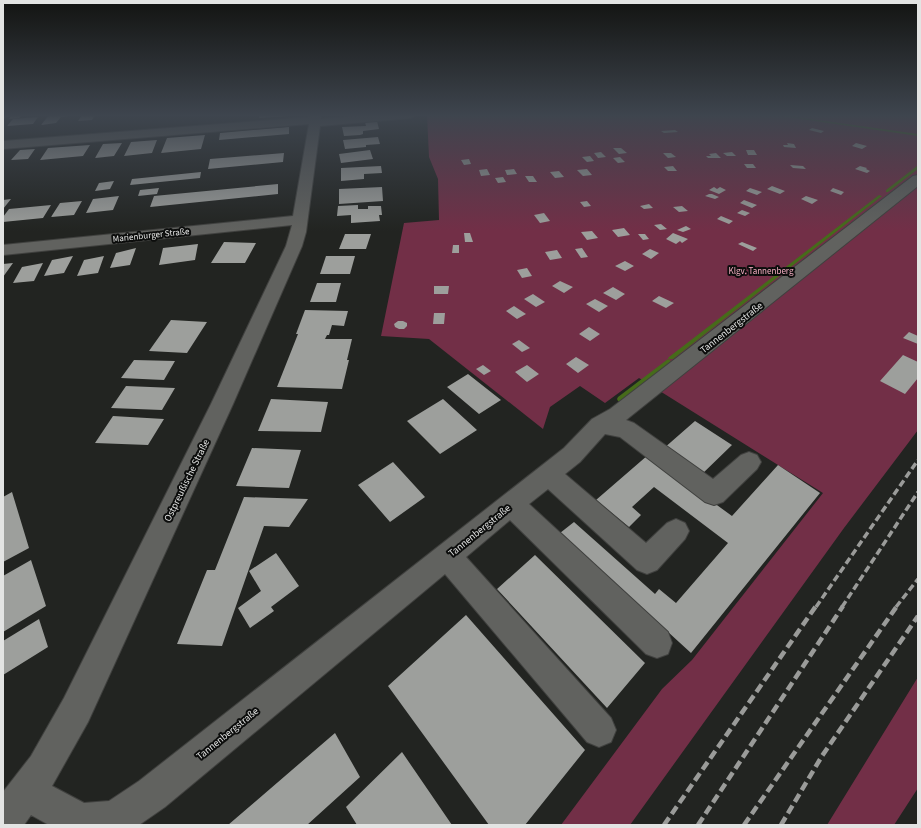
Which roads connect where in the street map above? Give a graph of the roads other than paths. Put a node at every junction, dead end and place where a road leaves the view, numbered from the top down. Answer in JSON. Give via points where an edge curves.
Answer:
{"nodes":[{"id":1,"x":310,"y":154,"type":"edge"},
{"id":2,"x":918,"y":179,"type":"edge"},
{"id":3,"x":299,"y":220,"type":"junction"},
{"id":4,"x":3,"y":250,"type":"edge"},
{"id":5,"x":600,"y":425,"type":"junction"},
{"id":6,"x":749,"y":462,"type":"dead end"},
{"id":7,"x":548,"y":474,"type":"junction"},
{"id":8,"x":511,"y":504,"type":"junction"},
{"id":9,"x":676,"y":531,"type":"dead end"},
{"id":10,"x":447,"y":556,"type":"junction"},
{"id":11,"x":657,"y":642,"type":"dead end"},
{"id":12,"x":599,"y":730,"type":"dead end"},
{"id":13,"x":26,"y":792,"type":"junction"},
{"id":14,"x":3,"y":823,"type":"edge"}],
"edges":[{"from":1,"to":3,"type":"street","name":"Ostpreußische Straße"},
{"from":2,"to":5,"type":"street","name":"Tannenbergstraße","via":[[618,415]]},
{"from":3,"to":4,"type":"street","name":"Marienburger Straße"},
{"from":3,"to":13,"type":"street","name":"Ostpreußische Straße","via":[[294,246],[222,404],[76,710],[43,768]]},
{"from":5,"to":6,"type":"street","via":[[626,429],[714,494]]},
{"from":5,"to":7,"type":"street","name":"Tannenbergstraße","via":[[572,455]]},
{"from":7,"to":8,"type":"street","name":"Tannenbergstraße"},
{"from":7,"to":9,"type":"street","via":[[647,560]]},
{"from":8,"to":10,"type":"street","name":"Tannenbergstraße"},
{"from":8,"to":11,"type":"street"},
{"from":10,"to":12,"type":"street"},
{"from":10,"to":13,"type":"street","name":"Tannenbergstraße","via":[[152,794],[115,819],[82,822]]},
{"from":13,"to":14,"type":"street","name":"Ostpreußische Straße"}]}
